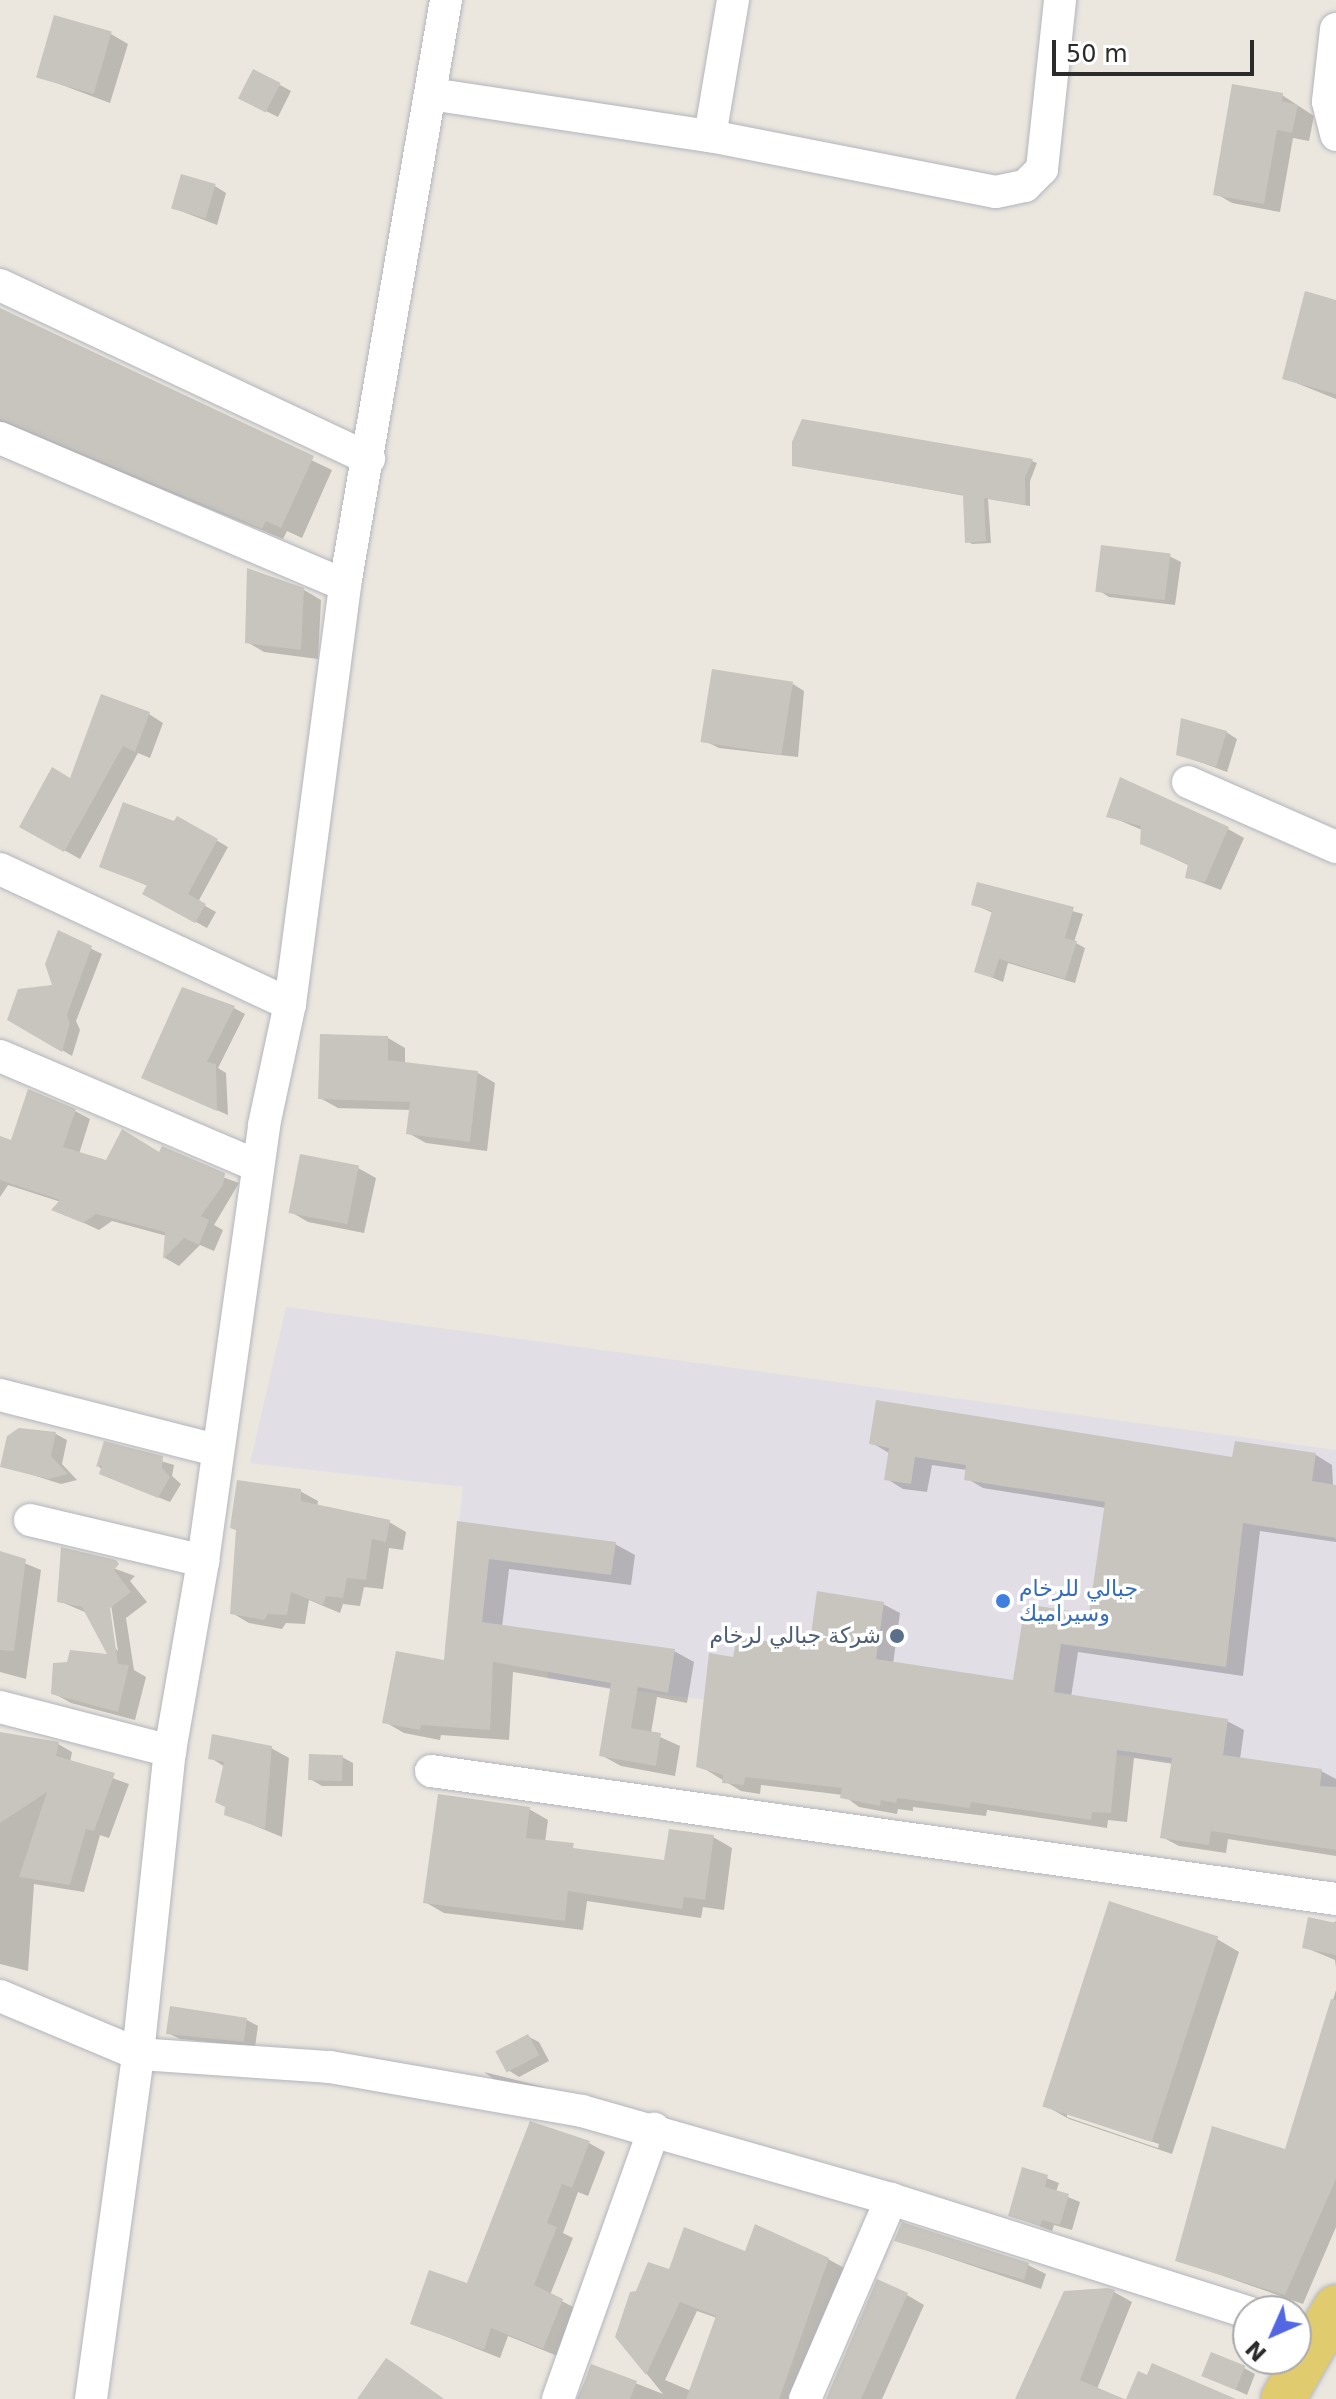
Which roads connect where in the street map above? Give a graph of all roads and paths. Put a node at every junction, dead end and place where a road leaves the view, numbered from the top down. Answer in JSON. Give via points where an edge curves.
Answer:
{"nodes":[{"id":1,"x":446,"y":0,"type":"edge"},
{"id":2,"x":733,"y":0,"type":"edge"},
{"id":3,"x":1060,"y":0,"type":"edge"},
{"id":4,"x":1336,"y":29,"type":"edge"},
{"id":5,"x":431,"y":94,"type":"junction"},
{"id":6,"x":1336,"y":135,"type":"edge"},
{"id":7,"x":710,"y":136,"type":"junction"},
{"id":8,"x":0,"y":285,"type":"edge"},
{"id":9,"x":0,"y":438,"type":"edge"},
{"id":10,"x":369,"y":459,"type":"junction"},
{"id":11,"x":345,"y":585,"type":"junction"},
{"id":12,"x":1188,"y":782,"type":"dead end"},
{"id":13,"x":1336,"y":847,"type":"edge"},
{"id":14,"x":0,"y":869,"type":"edge"},
{"id":15,"x":290,"y":1004,"type":"junction"},
{"id":16,"x":0,"y":1056,"type":"edge"},
{"id":17,"x":258,"y":1166,"type":"junction"},
{"id":18,"x":0,"y":1395,"type":"edge"},
{"id":19,"x":215,"y":1450,"type":"junction"},
{"id":20,"x":30,"y":1520,"type":"dead end"},
{"id":21,"x":203,"y":1561,"type":"junction"},
{"id":22,"x":0,"y":1707,"type":"edge"},
{"id":23,"x":170,"y":1751,"type":"junction"},
{"id":24,"x":431,"y":1771,"type":"dead end"},
{"id":25,"x":1336,"y":1899,"type":"edge"},
{"id":26,"x":0,"y":1996,"type":"edge"},
{"id":27,"x":138,"y":2054,"type":"junction"},
{"id":28,"x":654,"y":2129,"type":"junction"},
{"id":29,"x":891,"y":2199,"type":"junction"},
{"id":30,"x":1232,"y":2307,"type":"edge"},
{"id":31,"x":1316,"y":2325,"type":"edge"},
{"id":32,"x":91,"y":2399,"type":"edge"},
{"id":33,"x":558,"y":2399,"type":"edge"},
{"id":34,"x":805,"y":2399,"type":"edge"},
{"id":35,"x":1283,"y":2399,"type":"edge"}],
"edges":[{"from":1,"to":5,"type":"street"},
{"from":2,"to":7,"type":"street"},
{"from":3,"to":7,"type":"street","via":[[1042,169],[1025,186],[996,192]]},
{"from":4,"to":6,"type":"street","via":[[1328,102]]},
{"from":5,"to":7,"type":"street"},
{"from":5,"to":10,"type":"street"},
{"from":8,"to":10,"type":"street"},
{"from":9,"to":11,"type":"street"},
{"from":10,"to":11,"type":"street"},
{"from":11,"to":15,"type":"street"},
{"from":12,"to":13,"type":"street"},
{"from":14,"to":15,"type":"street"},
{"from":15,"to":17,"type":"street"},
{"from":16,"to":17,"type":"street"},
{"from":17,"to":19,"type":"street"},
{"from":18,"to":19,"type":"street"},
{"from":19,"to":21,"type":"street"},
{"from":20,"to":21,"type":"street"},
{"from":21,"to":23,"type":"street"},
{"from":22,"to":23,"type":"street"},
{"from":23,"to":27,"type":"street"},
{"from":24,"to":25,"type":"street"},
{"from":26,"to":27,"type":"street"},
{"from":27,"to":28,"type":"street","via":[[330,2067],[582,2111]]},
{"from":27,"to":32,"type":"street"},
{"from":28,"to":29,"type":"street"},
{"from":28,"to":33,"type":"street"},
{"from":29,"to":30,"type":"street"},
{"from":29,"to":34,"type":"street"},
{"from":31,"to":35,"type":"main road"}]}
